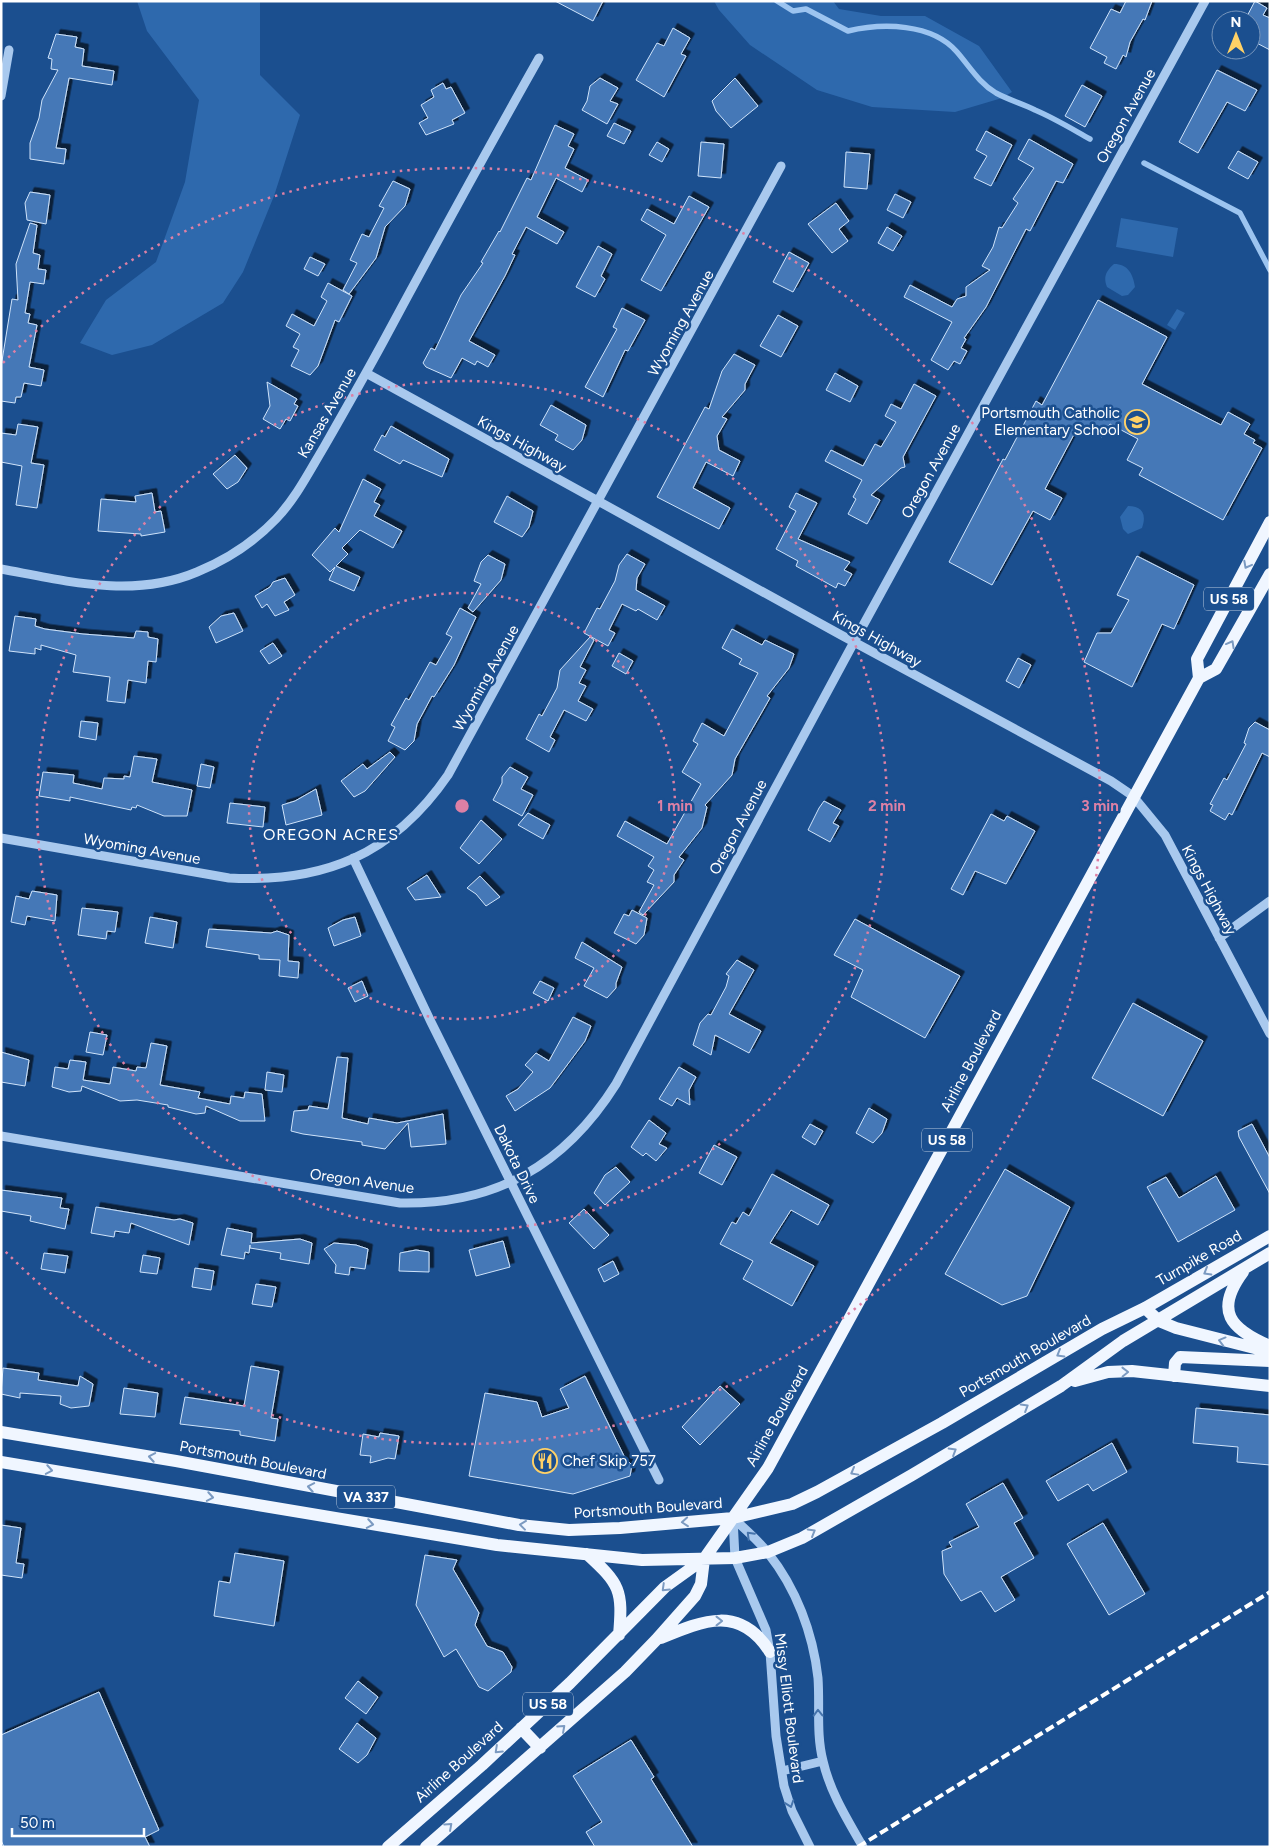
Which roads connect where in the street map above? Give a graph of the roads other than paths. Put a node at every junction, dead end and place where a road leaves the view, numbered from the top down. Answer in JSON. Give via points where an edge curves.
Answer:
{"nodes":[{"id":1,"x":1204,"y":1,"type":"edge"},
{"id":2,"x":9,"y":50,"type":"dead end"},
{"id":3,"x":539,"y":58,"type":"dead end"},
{"id":4,"x":1,"y":96,"type":"edge"},
{"id":5,"x":781,"y":166,"type":"dead end"},
{"id":6,"x":366,"y":373,"type":"junction"},
{"id":7,"x":599,"y":502,"type":"junction"},
{"id":8,"x":1270,"y":522,"type":"edge"},
{"id":9,"x":1,"y":569,"type":"edge"},
{"id":10,"x":1270,"y":574,"type":"edge"},
{"id":11,"x":854,"y":642,"type":"junction"},
{"id":12,"x":1199,"y":678,"type":"junction"},
{"id":13,"x":1133,"y":796,"type":"junction"},
{"id":14,"x":1,"y":838,"type":"edge"},
{"id":15,"x":353,"y":858,"type":"junction"},
{"id":16,"x":1270,"y":901,"type":"edge"},
{"id":17,"x":1219,"y":938,"type":"junction"},
{"id":18,"x":1270,"y":1034,"type":"edge"},
{"id":19,"x":1,"y":1136,"type":"edge"},
{"id":20,"x":511,"y":1183,"type":"junction"},
{"id":21,"x":1270,"y":1236,"type":"edge"},
{"id":22,"x":1270,"y":1253,"type":"edge"},
{"id":23,"x":1249,"y":1265,"type":"junction"},
{"id":24,"x":1145,"y":1308,"type":"junction"},
{"id":25,"x":1159,"y":1321,"type":"junction"},
{"id":26,"x":1270,"y":1346,"type":"edge"},
{"id":27,"x":1270,"y":1352,"type":"edge"},
{"id":28,"x":1270,"y":1361,"type":"edge"},
{"id":29,"x":1174,"y":1376,"type":"junction"},
{"id":30,"x":1061,"y":1386,"type":"junction"},
{"id":31,"x":1270,"y":1386,"type":"edge"},
{"id":32,"x":1,"y":1432,"type":"edge"},
{"id":33,"x":1,"y":1462,"type":"edge"},
{"id":34,"x":659,"y":1480,"type":"dead end"},
{"id":35,"x":733,"y":1518,"type":"junction"},
{"id":36,"x":768,"y":1552,"type":"junction"},
{"id":37,"x":587,"y":1554,"type":"junction"},
{"id":38,"x":735,"y":1558,"type":"junction"},
{"id":39,"x":704,"y":1559,"type":"junction"},
{"id":40,"x":619,"y":1635,"type":"junction"},
{"id":41,"x":656,"y":1640,"type":"junction"},
{"id":42,"x":770,"y":1652,"type":"junction"},
{"id":43,"x":521,"y":1728,"type":"junction"},
{"id":44,"x":540,"y":1748,"type":"junction"},
{"id":45,"x":822,"y":1761,"type":"junction"},
{"id":46,"x":782,"y":1771,"type":"junction"},
{"id":47,"x":388,"y":1847,"type":"edge"},
{"id":48,"x":426,"y":1847,"type":"edge"},
{"id":49,"x":810,"y":1847,"type":"edge"},
{"id":50,"x":863,"y":1847,"type":"edge"}],
"edges":[{"from":1,"to":11,"type":"street","name":"Oregon Avenue"},
{"from":2,"to":4,"type":"street"},
{"from":3,"to":6,"type":"street","name":"Kansas Avenue"},
{"from":5,"to":7,"type":"street","name":"Wyoming Avenue"},
{"from":6,"to":7,"type":"street","name":"Kings Highway"},
{"from":6,"to":9,"type":"street","name":"Kansas Avenue","via":[[296,496],[265,529],[229,556],[197,572],[140,586],[110,587]]},
{"from":7,"to":11,"type":"street","name":"Kings Highway"},
{"from":7,"to":15,"type":"street","name":"Wyoming Avenue","via":[[440,788],[388,839]]},
{"from":8,"to":12,"type":"main road","name":"Airline Boulevard","number":"US 58","one_way":true,"via":[[1197,659]]},
{"from":12,"to":10,"type":"main road","name":"Airline Boulevard","number":"US 58","one_way":true,"via":[[1216,669]]},
{"from":11,"to":13,"type":"street","name":"Kings Highway","via":[[1112,781]]},
{"from":11,"to":20,"type":"street","name":"Oregon Avenue","via":[[613,1090],[560,1151]]},
{"from":12,"to":13,"type":"main road","name":"Airline Boulevard","number":"US 58"},
{"from":13,"to":17,"type":"street","name":"Kings Highway","via":[[1165,836]]},
{"from":13,"to":35,"type":"main road","name":"Airline Boulevard","number":"US 58","via":[[768,1468]]},
{"from":14,"to":15,"type":"street","name":"Wyoming Avenue","via":[[237,878],[310,874]]},
{"from":15,"to":20,"type":"street","name":"Dakota Drive"},
{"from":16,"to":17,"type":"street"},
{"from":17,"to":18,"type":"street","name":"Kings Highway"},
{"from":19,"to":20,"type":"street","name":"Oregon Avenue","via":[[400,1203],[459,1200]]},
{"from":20,"to":34,"type":"street","name":"Dakota Drive"},
{"from":21,"to":24,"type":"main road","name":"Turnpike Road","one_way":true},
{"from":22,"to":23,"type":"main road","name":"Turnpike Road"},
{"from":23,"to":25,"type":"main road","name":"Turnpike Road"},
{"from":23,"to":26,"type":"main road","via":[[1232,1287],[1228,1308],[1240,1330]]},
{"from":24,"to":25,"type":"main road"},
{"from":24,"to":35,"type":"main road","name":"Portsmouth Boulevard","one_way":true,"via":[[1102,1329],[817,1492],[792,1504]]},
{"from":27,"to":25,"type":"main road","one_way":true,"via":[[1185,1331]]},
{"from":25,"to":30,"type":"main road","via":[[1123,1341]]},
{"from":28,"to":29,"type":"main road","via":[[1180,1357],[1175,1363]]},
{"from":30,"to":29,"type":"main road","one_way":true,"via":[[1108,1372]]},
{"from":29,"to":31,"type":"main road"},
{"from":36,"to":30,"type":"main road","one_way":true,"via":[[802,1538]]},
{"from":35,"to":32,"type":"main road","name":"Portsmouth Boulevard","number":"VA 337","one_way":true,"via":[[569,1530],[519,1525]]},
{"from":33,"to":37,"type":"main road","number":"VA 337","one_way":true,"via":[[487,1543]]},
{"from":36,"to":35,"type":"street","name":"Missy Elliott Boulevard","one_way":true},
{"from":35,"to":38,"type":"street","name":"Missy Elliott Boulevard"},
{"from":35,"to":39,"type":"main road","name":"Airline Boulevard","number":"US 58"},
{"from":36,"to":38,"type":"main road"},
{"from":45,"to":36,"type":"street","name":"Missy Elliott Boulevard","one_way":true,"via":[[818,1738],[818,1678],[812,1645],[790,1587]]},
{"from":37,"to":39,"type":"main road","number":"VA 337","via":[[650,1560]]},
{"from":37,"to":40,"type":"main road","via":[[617,1587],[621,1598]]},
{"from":38,"to":39,"type":"main road"},
{"from":38,"to":42,"type":"street","name":"Missy Elliott Boulevard","via":[[766,1630]]},
{"from":39,"to":40,"type":"main road","name":"Airline Boulevard","number":"US 58","one_way":true,"via":[[665,1587]]},
{"from":39,"to":41,"type":"main road","name":"Airline Boulevard","number":"US 58","via":[[701,1584],[694,1596]]},
{"from":40,"to":43,"type":"main road","name":"Airline Boulevard","number":"US 58"},
{"from":41,"to":42,"type":"main road","one_way":true,"via":[[690,1626],[725,1620],[751,1629]]},
{"from":44,"to":41,"type":"main road","name":"Airline Boulevard","number":"US 58","one_way":true},
{"from":42,"to":46,"type":"street","name":"Missy Elliott Boulevard"},
{"from":43,"to":44,"type":"main road"},
{"from":43,"to":47,"type":"main road","name":"Airline Boulevard","number":"US 58","one_way":true},
{"from":48,"to":44,"type":"main road","name":"Airline Boulevard","number":"US 58","one_way":true},
{"from":45,"to":46,"type":"street"},
{"from":45,"to":50,"type":"street","name":"Missy Elliott Boulevard","via":[[832,1790]]},
{"from":46,"to":49,"type":"street","name":"Missy Elliott Boulevard","one_way":true,"via":[[792,1811]]}]}
